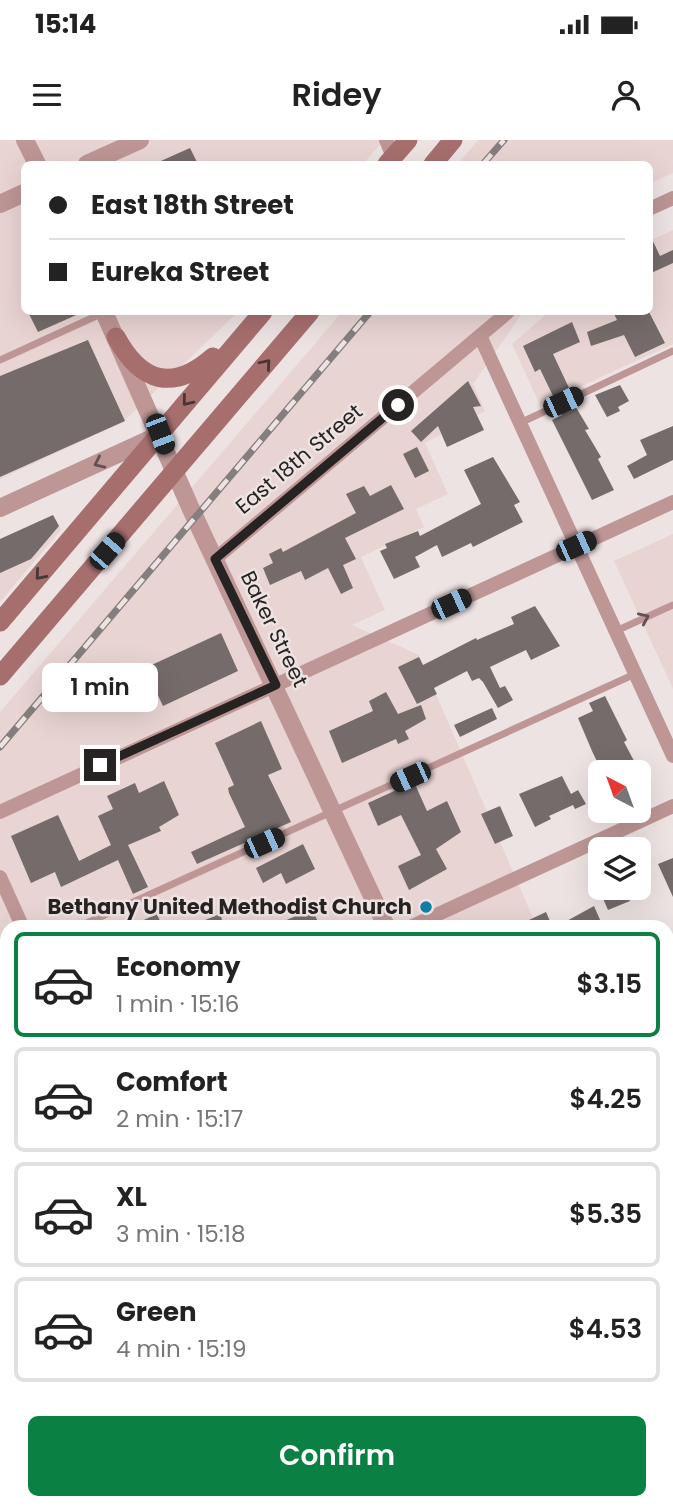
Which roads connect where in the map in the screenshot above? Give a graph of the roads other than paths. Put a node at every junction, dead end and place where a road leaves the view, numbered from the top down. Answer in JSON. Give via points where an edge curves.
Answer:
{"nodes":[{"id":1,"x":25,"y":140,"type":"edge"},
{"id":2,"x":140,"y":140,"type":"edge"},
{"id":3,"x":408,"y":140,"type":"edge"},
{"id":4,"x":453,"y":140,"type":"edge"},
{"id":5,"x":390,"y":157,"type":"edge"},
{"id":6,"x":36,"y":161,"type":"edge"},
{"id":7,"x":94,"y":161,"type":"edge"},
{"id":8,"x":436,"y":161,"type":"edge"},
{"id":9,"x":21,"y":194,"type":"edge"},
{"id":10,"x":673,"y":198,"type":"edge"},
{"id":11,"x":0,"y":204,"type":"edge"},
{"id":12,"x":653,"y":207,"type":"edge"},
{"id":13,"x":98,"y":315,"type":"edge"},
{"id":14,"x":106,"y":315,"type":"edge"},
{"id":15,"x":307,"y":315,"type":"edge"},
{"id":16,"x":504,"y":315,"type":"edge"},
{"id":17,"x":257,"y":318,"type":"edge"},
{"id":18,"x":480,"y":336,"type":"junction"},
{"id":19,"x":116,"y":337,"type":"junction"},
{"id":20,"x":673,"y":352,"type":"edge"},
{"id":21,"x":0,"y":359,"type":"edge"},
{"id":22,"x":520,"y":423,"type":"junction"},
{"id":23,"x":160,"y":434,"type":"junction"},
{"id":24,"x":175,"y":472,"type":"junction"},
{"id":25,"x":673,"y":502,"type":"edge"},
{"id":26,"x":0,"y":508,"type":"edge"},
{"id":27,"x":576,"y":546,"type":"junction"},
{"id":28,"x":215,"y":559,"type":"junction"},
{"id":29,"x":673,"y":605,"type":"edge"},
{"id":30,"x":0,"y":622,"type":"edge"},
{"id":31,"x":615,"y":631,"type":"junction"},
{"id":32,"x":635,"y":674,"type":"junction"},
{"id":33,"x":0,"y":676,"type":"edge"},
{"id":34,"x":276,"y":685,"type":"junction"},
{"id":35,"x":673,"y":756,"type":"edge"},
{"id":36,"x":673,"y":806,"type":"edge"},
{"id":37,"x":334,"y":811,"type":"junction"},
{"id":38,"x":0,"y":812,"type":"edge"},
{"id":39,"x":0,"y":877,"type":"edge"},
{"id":40,"x":19,"y":920,"type":"edge"},
{"id":41,"x":94,"y":920,"type":"edge"},
{"id":42,"x":383,"y":920,"type":"edge"},
{"id":43,"x":425,"y":920,"type":"edge"}],
"edges":[{"from":1,"to":6,"type":"street"},
{"from":2,"to":7,"type":"street"},
{"from":3,"to":5,"type":"main road"},
{"from":4,"to":8,"type":"main road"},
{"from":9,"to":11,"type":"street"},
{"from":10,"to":12,"type":"street"},
{"from":13,"to":21,"type":"lane"},
{"from":14,"to":19,"type":"street","name":"Baker Street"},
{"from":24,"to":15,"type":"main road","one_way":true},
{"from":16,"to":18,"type":"street","name":"East 18th Street"},
{"from":17,"to":19,"type":"main road","via":[[198,369],[172,379],[140,369]]},
{"from":17,"to":23,"type":"main road","one_way":true},
{"from":18,"to":22,"type":"street"},
{"from":18,"to":28,"type":"street","name":"East 18th Street"},
{"from":19,"to":23,"type":"street","name":"Baker Street"},
{"from":20,"to":22,"type":"lane"},
{"from":22,"to":27,"type":"street"},
{"from":23,"to":24,"type":"street","name":"Baker Street"},
{"from":23,"to":26,"type":"street","one_way":true},
{"from":23,"to":30,"type":"main road","one_way":true},
{"from":24,"to":28,"type":"street","name":"Baker Street"},
{"from":24,"to":33,"type":"main road"},
{"from":25,"to":27,"type":"street"},
{"from":27,"to":31,"type":"street"},
{"from":27,"to":34,"type":"street"},
{"from":28,"to":34,"type":"street","name":"Baker Street"},
{"from":31,"to":29,"type":"lane","one_way":true},
{"from":31,"to":32,"type":"street"},
{"from":32,"to":35,"type":"street"},
{"from":32,"to":37,"type":"lane"},
{"from":34,"to":37,"type":"street","name":"Baker Street"},
{"from":34,"to":38,"type":"street"},
{"from":36,"to":43,"type":"street"},
{"from":37,"to":41,"type":"lane"},
{"from":37,"to":42,"type":"street","name":"Baker Street"},
{"from":39,"to":40,"type":"street"}]}
